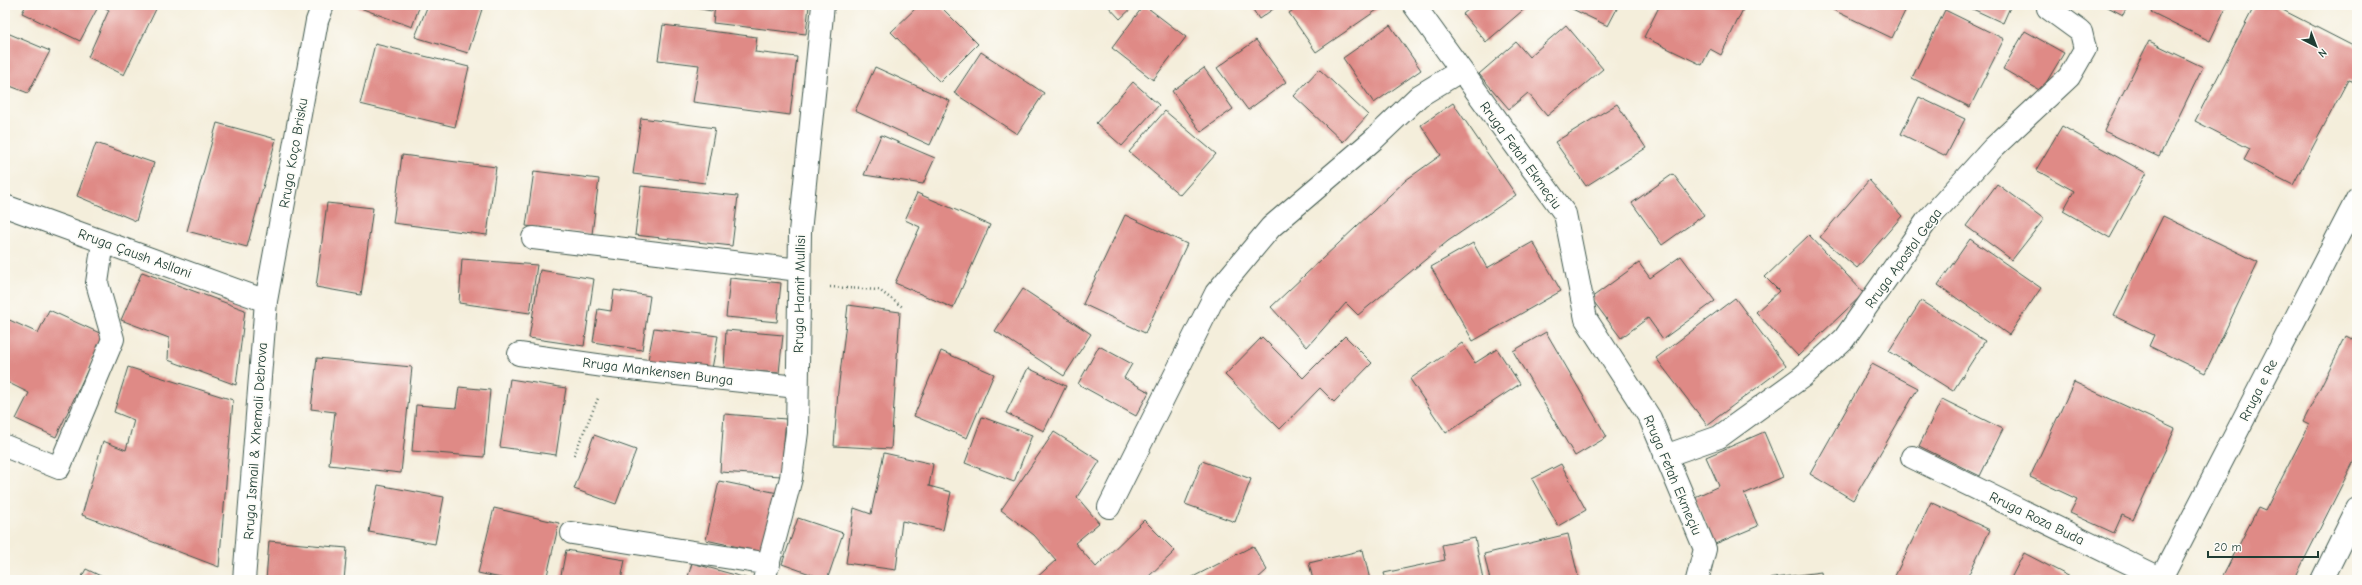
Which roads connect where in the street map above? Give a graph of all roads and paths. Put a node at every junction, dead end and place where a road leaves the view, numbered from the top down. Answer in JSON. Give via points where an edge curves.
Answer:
{"nodes":[{"id":1,"x":323,"y":5,"type":"edge"},
{"id":2,"x":823,"y":5,"type":"edge"},
{"id":3,"x":1414,"y":5,"type":"edge"},
{"id":4,"x":2048,"y":5,"type":"edge"},
{"id":5,"x":1460,"y":71,"type":"junction"},
{"id":6,"x":2357,"y":199,"type":"edge"},
{"id":7,"x":5,"y":206,"type":"edge"},
{"id":8,"x":533,"y":238,"type":"dead end"},
{"id":9,"x":103,"y":242,"type":"junction"},
{"id":10,"x":799,"y":278,"type":"junction"},
{"id":11,"x":266,"y":301,"type":"junction"},
{"id":12,"x":904,"y":308,"type":"dead end"},
{"id":13,"x":519,"y":354,"type":"dead end"},
{"id":14,"x":611,"y":366,"type":"junction"},
{"id":15,"x":797,"y":387,"type":"junction"},
{"id":16,"x":5,"y":446,"type":"edge"},
{"id":17,"x":574,"y":455,"type":"dead end"},
{"id":18,"x":1665,"y":456,"type":"junction"},
{"id":19,"x":1912,"y":457,"type":"dead end"},
{"id":20,"x":1109,"y":507,"type":"dead end"},
{"id":21,"x":2357,"y":509,"type":"edge"},
{"id":22,"x":572,"y":533,"type":"dead end"},
{"id":23,"x":766,"y":572,"type":"edge"},
{"id":24,"x":2162,"y":579,"type":"edge"},
{"id":25,"x":244,"y":580,"type":"edge"},
{"id":26,"x":1697,"y":580,"type":"edge"},
{"id":27,"x":2322,"y":580,"type":"edge"}],
"edges":[{"from":1,"to":11,"type":"street","name":"Rruga Koço Brisku","via":[[316,21]]},
{"from":2,"to":10,"type":"street","name":"Rruga Hamit Mullisi","via":[[800,232]]},
{"from":3,"to":5,"type":"street","name":"Rruga Fetah Ekmeçiu"},
{"from":4,"to":18,"type":"street","name":"Rruga Apostol Gega","via":[[2048,8],[2081,32],[2085,49],[2068,77],[1993,148],[1926,222],[1844,339],[1802,377],[1719,437]]},
{"from":5,"to":18,"type":"street","name":"Rruga Fetah Ekmeçiu","via":[[1565,214],[1586,319],[1650,418]]},
{"from":5,"to":20,"type":"street","via":[[1419,96],[1373,140],[1271,227],[1216,293]]},
{"from":6,"to":24,"type":"street","name":"Rruga e Re"},
{"from":7,"to":9,"type":"street","name":"Rruga Çaush Asllani"},
{"from":8,"to":10,"type":"street"},
{"from":9,"to":11,"type":"street","name":"Rruga Çaush Asllani"},
{"from":9,"to":16,"type":"street","via":[[97,283],[112,339],[59,468]]},
{"from":10,"to":12,"type":"path","via":[[879,290]]},
{"from":10,"to":15,"type":"street","name":"Rruga Hamit Mullisi"},
{"from":11,"to":25,"type":"street","name":"Rruga Ismail & Xhemali Debrova"},
{"from":13,"to":14,"type":"street","name":"Rruga Mankensen Bunga"},
{"from":14,"to":15,"type":"street","name":"Rruga Mankensen Bunga"},
{"from":14,"to":17,"type":"path"},
{"from":15,"to":23,"type":"street","name":"Rruga Hamit Mullisi","via":[[791,478]]},
{"from":18,"to":26,"type":"street","name":"Rruga Fetah Ekmeçiu","via":[[1704,549]]},
{"from":19,"to":24,"type":"street","name":"Rruga Roza Buda"},
{"from":21,"to":27,"type":"street"},
{"from":22,"to":23,"type":"street"}]}
